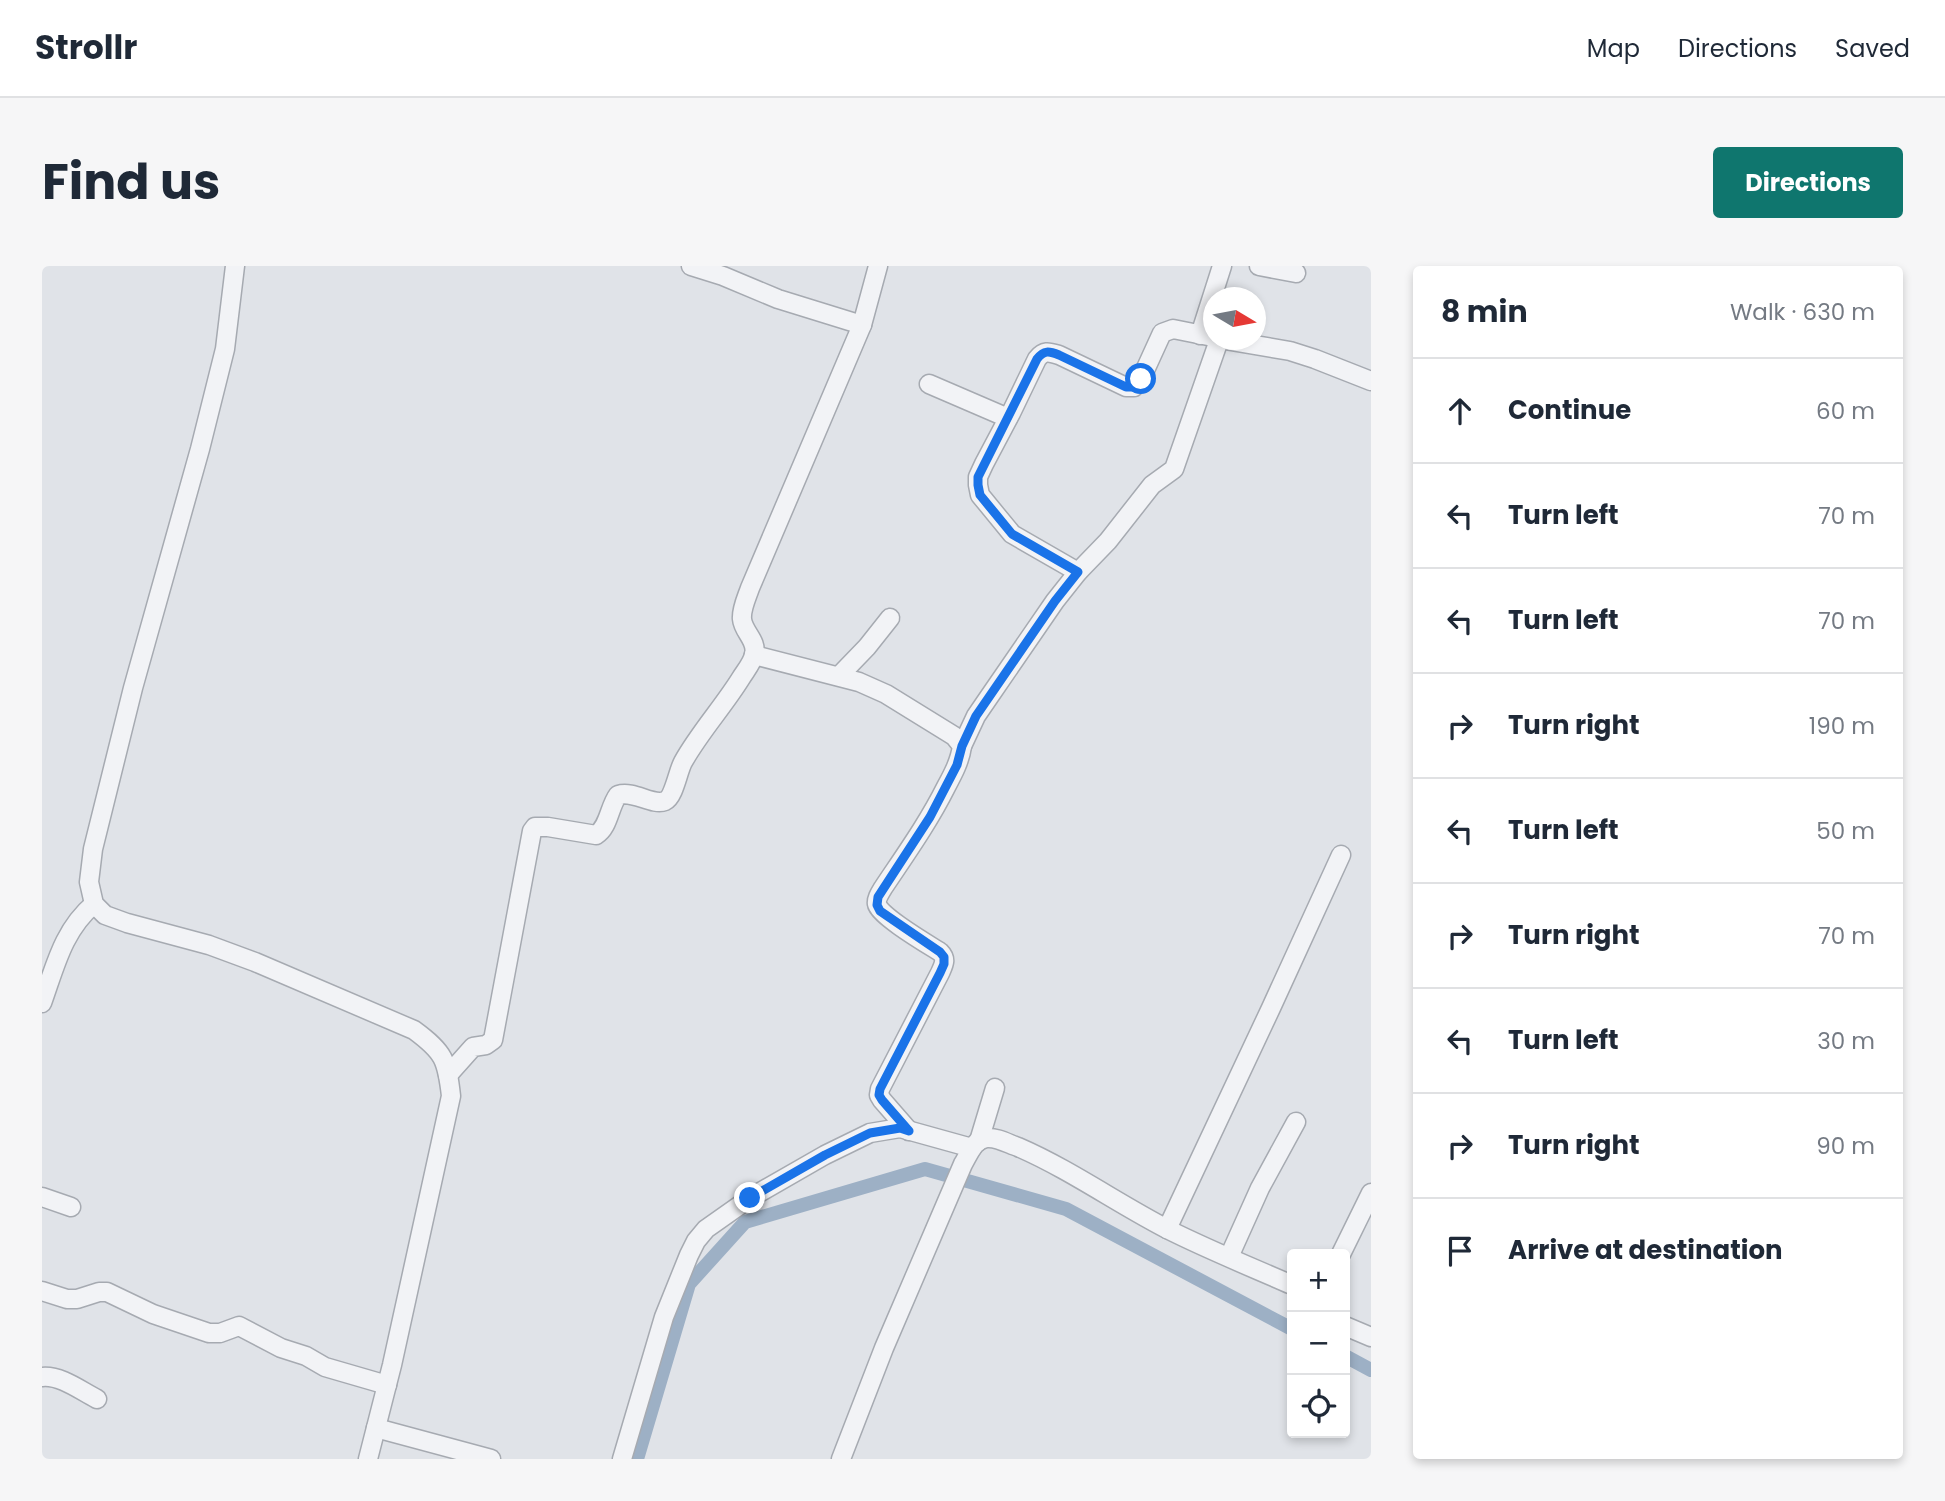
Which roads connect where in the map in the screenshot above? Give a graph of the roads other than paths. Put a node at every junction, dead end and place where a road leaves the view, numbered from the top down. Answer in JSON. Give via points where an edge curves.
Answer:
{"nodes":[{"id":1,"x":235,"y":266,"type":"edge"},
{"id":2,"x":691,"y":266,"type":"edge"},
{"id":3,"x":878,"y":266,"type":"edge"},
{"id":4,"x":1222,"y":266,"type":"edge"},
{"id":5,"x":1259,"y":266,"type":"edge"},
{"id":6,"x":1296,"y":272,"type":"dead end"},
{"id":7,"x":1218,"y":287,"type":"edge"},
{"id":8,"x":862,"y":325,"type":"junction"},
{"id":9,"x":1203,"y":335,"type":"edge"},
{"id":10,"x":1266,"y":347,"type":"edge"},
{"id":11,"x":1218,"y":350,"type":"edge"},
{"id":12,"x":1371,"y":381,"type":"edge"},
{"id":13,"x":929,"y":384,"type":"dead end"},
{"id":14,"x":1008,"y":418,"type":"junction"},
{"id":15,"x":1078,"y":572,"type":"junction"},
{"id":16,"x":890,"y":618,"type":"dead end"},
{"id":17,"x":754,"y":655,"type":"junction"},
{"id":18,"x":839,"y":676,"type":"junction"},
{"id":19,"x":962,"y":746,"type":"junction"},
{"id":20,"x":1340,"y":855,"type":"dead end"},
{"id":21,"x":94,"y":904,"type":"junction"},
{"id":22,"x":42,"y":1003,"type":"edge"},
{"id":23,"x":448,"y":1075,"type":"junction"},
{"id":24,"x":995,"y":1088,"type":"dead end"},
{"id":25,"x":1296,"y":1122,"type":"dead end"},
{"id":26,"x":909,"y":1131,"type":"junction"},
{"id":27,"x":975,"y":1144,"type":"junction"},
{"id":28,"x":1371,"y":1193,"type":"edge"},
{"id":29,"x":42,"y":1197,"type":"edge"},
{"id":30,"x":71,"y":1208,"type":"dead end"},
{"id":31,"x":1167,"y":1229,"type":"junction"},
{"id":32,"x":1343,"y":1249,"type":"edge"},
{"id":33,"x":1229,"y":1257,"type":"junction"},
{"id":34,"x":1287,"y":1283,"type":"edge"},
{"id":35,"x":42,"y":1291,"type":"edge"},
{"id":36,"x":1350,"y":1328,"type":"edge"},
{"id":37,"x":1371,"y":1336,"type":"edge"},
{"id":38,"x":42,"y":1377,"type":"edge"},
{"id":39,"x":387,"y":1385,"type":"junction"},
{"id":40,"x":97,"y":1399,"type":"dead end"},
{"id":41,"x":376,"y":1428,"type":"junction"},
{"id":42,"x":368,"y":1459,"type":"edge"},
{"id":43,"x":491,"y":1459,"type":"edge"},
{"id":44,"x":622,"y":1459,"type":"edge"},
{"id":45,"x":841,"y":1459,"type":"edge"}],
"edges":[{"from":1,"to":21,"type":"street","via":[[216,386],[132,688],[93,849],[89,882]]},
{"from":2,"to":8,"type":"street"},
{"from":3,"to":8,"type":"street"},
{"from":4,"to":7,"type":"street"},
{"from":5,"to":6,"type":"street"},
{"from":8,"to":17,"type":"street","via":[[750,588],[742,618],[754,643]]},
{"from":9,"to":14,"type":"street","via":[[1173,329],[1162,333],[1134,387],[1049,351],[1042,353]]},
{"from":10,"to":12,"type":"street","via":[[1315,359]]},
{"from":11,"to":15,"type":"street","via":[[1174,469],[1152,485]]},
{"from":13,"to":14,"type":"street"},
{"from":14,"to":15,"type":"street","via":[[978,477],[980,495],[1012,534]]},
{"from":15,"to":19,"type":"street","via":[[976,716]]},
{"from":16,"to":18,"type":"street"},
{"from":17,"to":18,"type":"street"},
{"from":17,"to":23,"type":"street","via":[[684,760],[667,800],[618,795],[604,828],[596,835],[548,827],[532,831],[493,1040],[473,1047]]},
{"from":18,"to":19,"type":"street","via":[[886,694],[954,736]]},
{"from":19,"to":26,"type":"street","via":[[930,817],[878,897],[880,911],[944,957],[880,1089],[882,1100]]},
{"from":20,"to":31,"type":"street"},
{"from":21,"to":22,"type":"street","via":[[75,922],[65,940]]},
{"from":21,"to":23,"type":"street","via":[[105,915],[209,945],[414,1030],[436,1046]]},
{"from":23,"to":39,"type":"street","via":[[451,1096]]},
{"from":24,"to":27,"type":"street"},
{"from":25,"to":33,"type":"street"},
{"from":26,"to":27,"type":"street"},
{"from":26,"to":44,"type":"street","via":[[870,1133],[750,1198],[706,1228],[692,1248],[664,1317]]},
{"from":27,"to":31,"type":"street","via":[[993,1138],[1040,1157]]},
{"from":27,"to":45,"type":"street","via":[[884,1348]]},
{"from":28,"to":32,"type":"street"},
{"from":29,"to":30,"type":"street"},
{"from":31,"to":33,"type":"street"},
{"from":33,"to":34,"type":"street"},
{"from":35,"to":39,"type":"street","via":[[67,1299],[107,1292],[209,1333],[239,1326],[325,1367]]},
{"from":36,"to":37,"type":"street"},
{"from":38,"to":40,"type":"street","via":[[58,1379]]},
{"from":39,"to":41,"type":"street"},
{"from":41,"to":42,"type":"street"},
{"from":41,"to":43,"type":"street"}]}
